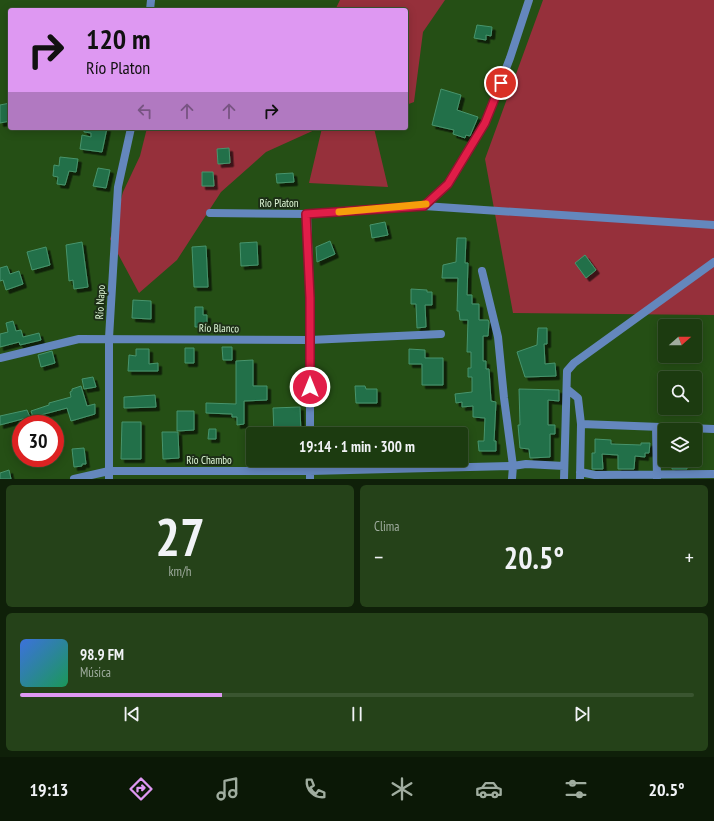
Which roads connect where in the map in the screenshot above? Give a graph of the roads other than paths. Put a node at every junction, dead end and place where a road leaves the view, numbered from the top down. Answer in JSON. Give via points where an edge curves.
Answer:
{"nodes":[{"id":1,"x":529,"y":0,"type":"edge"},
{"id":2,"x":130,"y":130,"type":"edge"},
{"id":3,"x":424,"y":206,"type":"junction"},
{"id":4,"x":210,"y":213,"type":"dead end"},
{"id":5,"x":306,"y":214,"type":"junction"},
{"id":6,"x":714,"y":225,"type":"edge"},
{"id":7,"x":714,"y":262,"type":"edge"},
{"id":8,"x":482,"y":271,"type":"dead end"},
{"id":9,"x":441,"y":334,"type":"dead end"},
{"id":10,"x":109,"y":338,"type":"junction"},
{"id":11,"x":310,"y":340,"type":"junction"},
{"id":12,"x":0,"y":358,"type":"edge"},
{"id":13,"x":567,"y":389,"type":"junction"},
{"id":14,"x":581,"y":424,"type":"junction"},
{"id":15,"x":310,"y":427,"type":"edge"},
{"id":16,"x":656,"y":427,"type":"junction"},
{"id":17,"x":714,"y":429,"type":"edge"},
{"id":18,"x":513,"y":466,"type":"junction"},
{"id":19,"x":564,"y":466,"type":"junction"},
{"id":20,"x":714,"y":474,"type":"edge"},
{"id":21,"x":109,"y":475,"type":"edge"},
{"id":22,"x":310,"y":475,"type":"edge"},
{"id":23,"x":580,"y":475,"type":"edge"},
{"id":24,"x":657,"y":477,"type":"edge"},
{"id":25,"x":74,"y":479,"type":"edge"},
{"id":26,"x":512,"y":479,"type":"edge"},
{"id":27,"x":564,"y":479,"type":"edge"}],
"edges":[{"from":1,"to":3,"type":"street","via":[[485,123],[448,184]]},
{"from":2,"to":10,"type":"street","name":"Río Napo","via":[[118,187]]},
{"from":3,"to":5,"type":"street","name":"Río Platon"},
{"from":3,"to":6,"type":"street","name":"Río Platon"},
{"from":4,"to":5,"type":"street","name":"Río Platon"},
{"from":5,"to":11,"type":"street"},
{"from":7,"to":13,"type":"street","via":[[574,364],[567,371]]},
{"from":8,"to":18,"type":"street","via":[[498,337]]},
{"from":9,"to":11,"type":"street","name":"Río Blanco"},
{"from":10,"to":11,"type":"street","name":"Río Blanco"},
{"from":10,"to":12,"type":"street","name":"Río Blanco","via":[[79,339]]},
{"from":10,"to":21,"type":"street","name":"Río Napo"},
{"from":11,"to":15,"type":"street"},
{"from":13,"to":14,"type":"street","via":[[578,398]]},
{"from":13,"to":19,"type":"street"},
{"from":14,"to":16,"type":"street"},
{"from":14,"to":23,"type":"street"},
{"from":16,"to":17,"type":"street"},
{"from":16,"to":24,"type":"street"},
{"from":18,"to":19,"type":"street","name":"Río Chambo"},
{"from":18,"to":22,"type":"street","name":"Río Chambo"},
{"from":18,"to":26,"type":"street"},
{"from":19,"to":27,"type":"street"},
{"from":20,"to":24,"type":"street"},
{"from":21,"to":22,"type":"street","name":"Río Chambo"},
{"from":21,"to":25,"type":"street","name":"Río Chambo"},
{"from":23,"to":24,"type":"street"}]}
